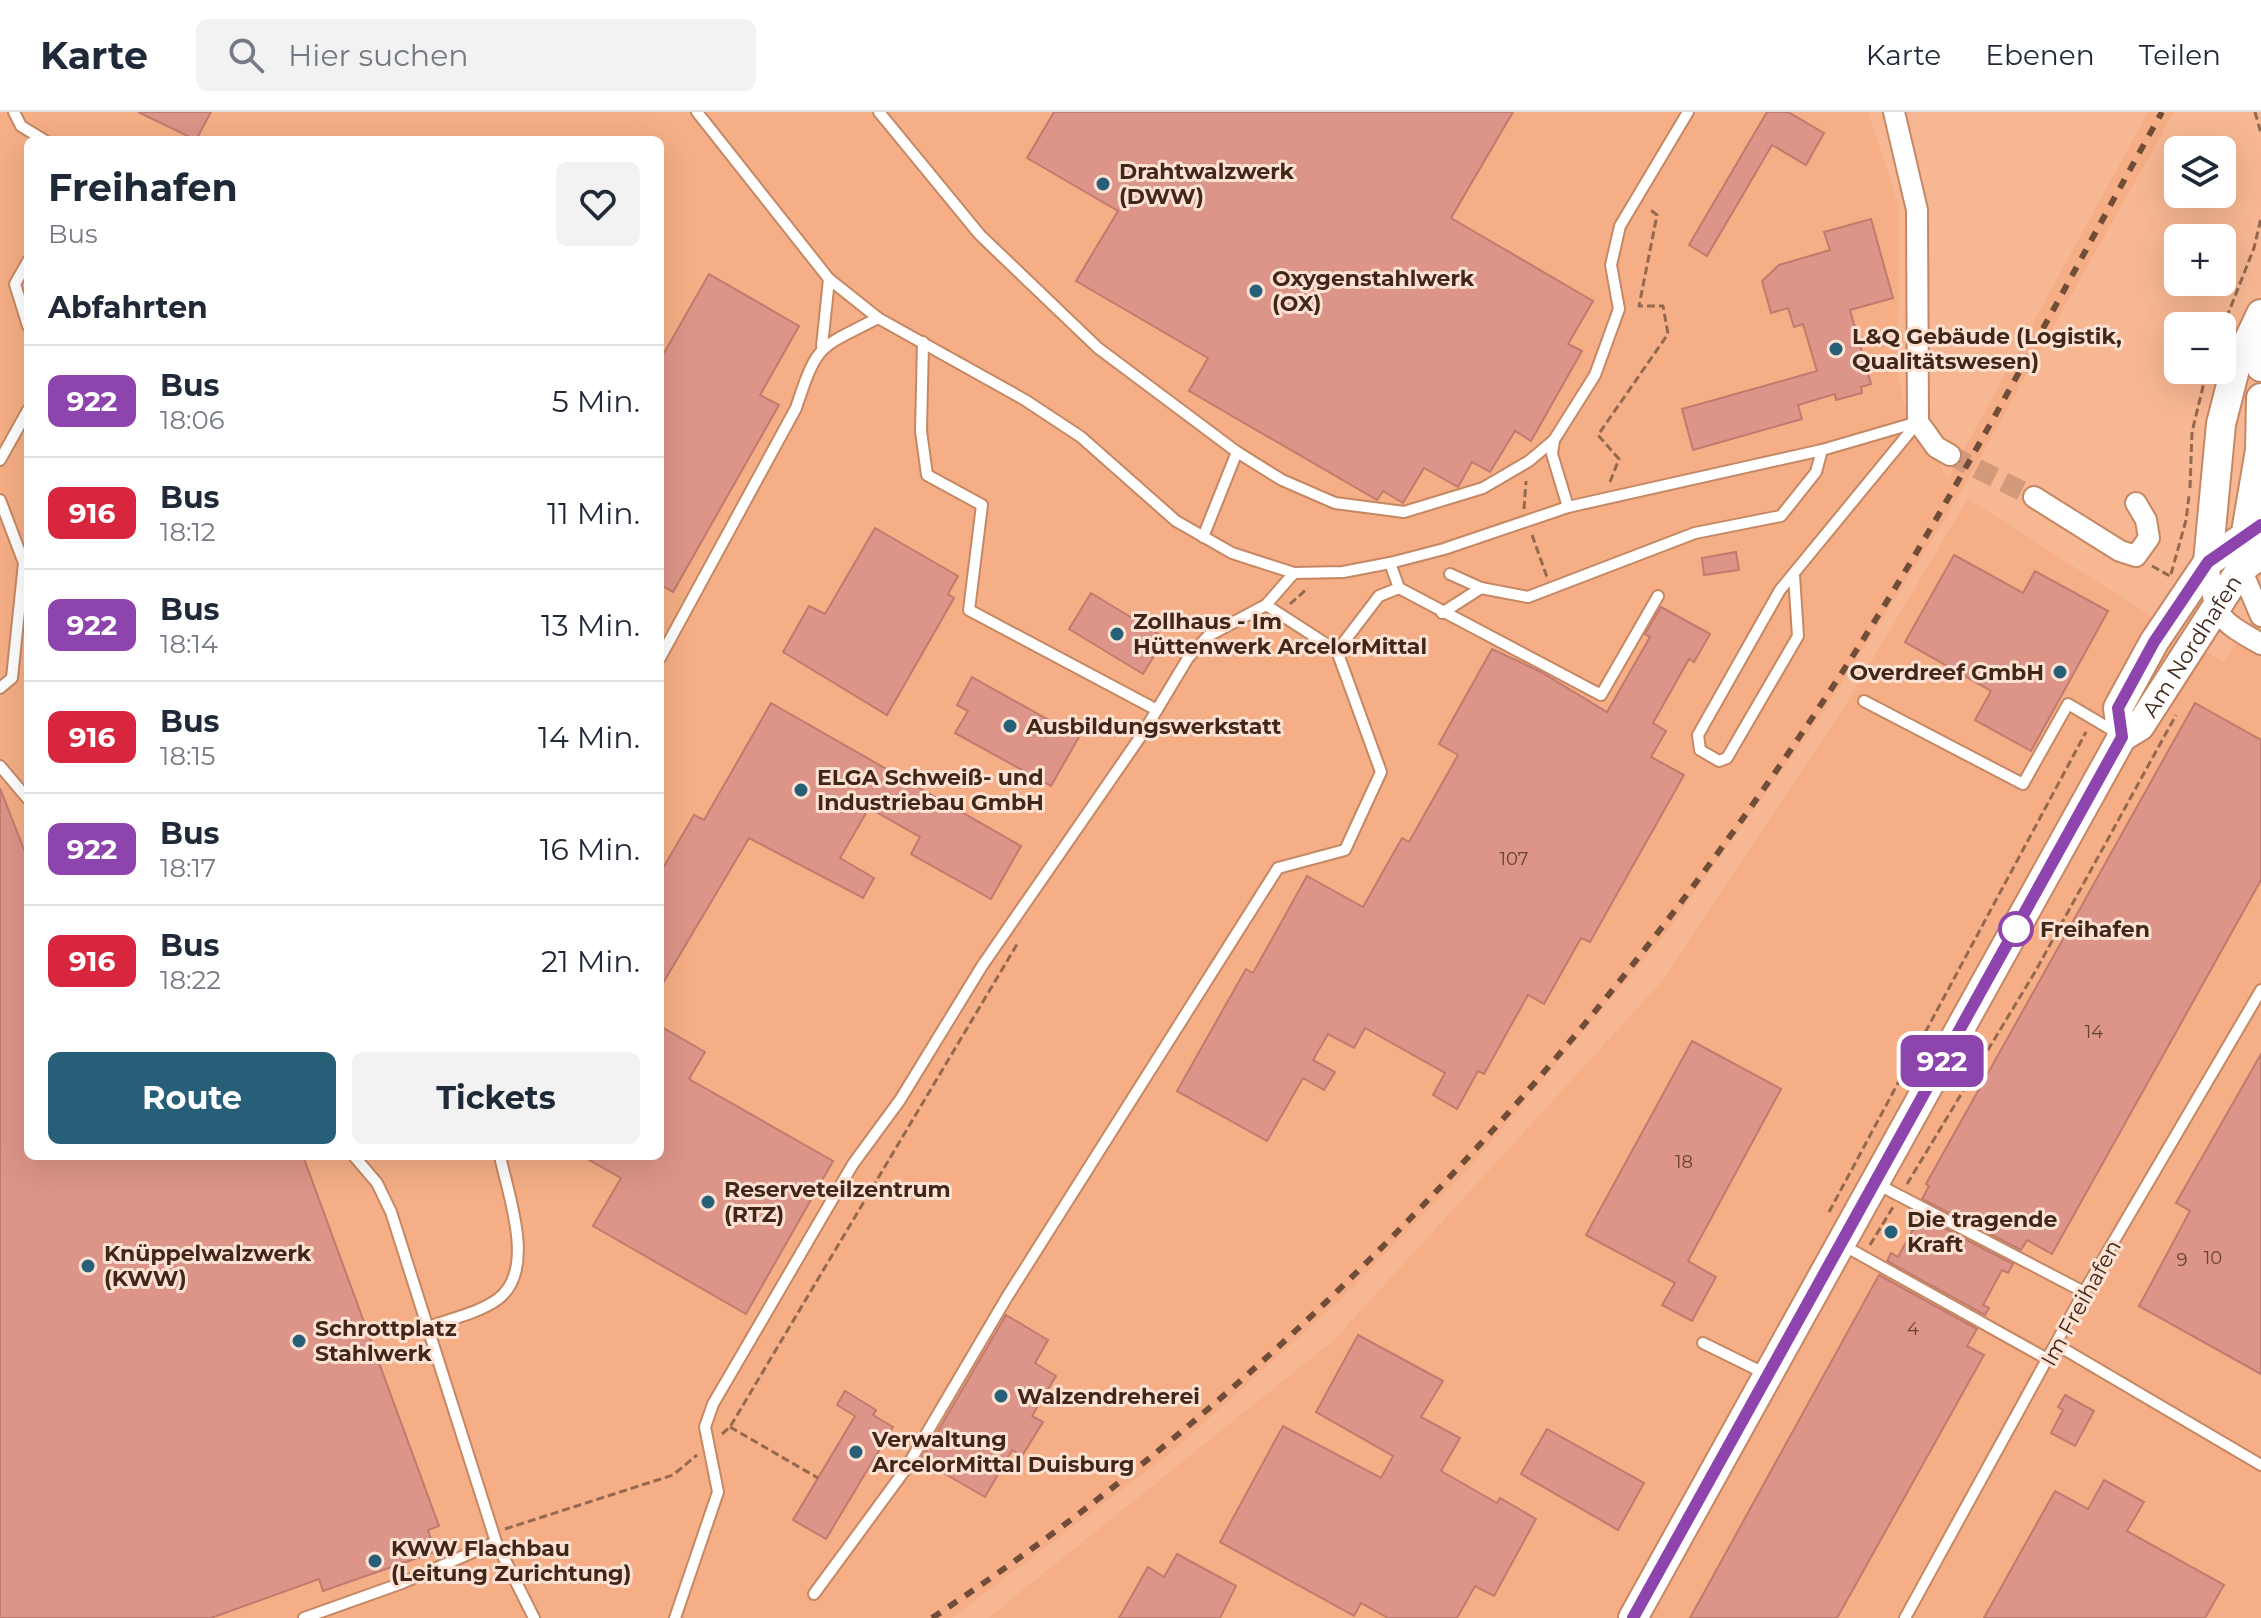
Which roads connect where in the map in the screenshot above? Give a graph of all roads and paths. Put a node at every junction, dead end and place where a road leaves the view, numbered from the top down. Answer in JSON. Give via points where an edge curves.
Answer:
{"nodes":[{"id":1,"x":14,"y":112,"type":"edge"},
{"id":2,"x":697,"y":112,"type":"edge"},
{"id":3,"x":879,"y":112,"type":"edge"},
{"id":4,"x":1688,"y":112,"type":"edge"},
{"id":5,"x":1894,"y":112,"type":"edge"},
{"id":6,"x":2255,"y":112,"type":"edge"},
{"id":7,"x":2261,"y":133,"type":"edge"},
{"id":8,"x":37,"y":136,"type":"edge"},
{"id":9,"x":1636,"y":199,"type":"junction"},
{"id":10,"x":2261,"y":218,"type":"edge"},
{"id":11,"x":24,"y":268,"type":"edge"},
{"id":12,"x":829,"y":279,"type":"junction"},
{"id":13,"x":2229,"y":312,"type":"edge"},
{"id":14,"x":24,"y":313,"type":"edge"},
{"id":15,"x":2261,"y":314,"type":"edge"},
{"id":16,"x":878,"y":318,"type":"junction"},
{"id":17,"x":923,"y":342,"type":"junction"},
{"id":18,"x":822,"y":346,"type":"junction"},
{"id":19,"x":2261,"y":367,"type":"edge"},
{"id":20,"x":2204,"y":384,"type":"edge"},
{"id":21,"x":2261,"y":398,"type":"edge"},
{"id":22,"x":24,"y":417,"type":"edge"},
{"id":23,"x":1918,"y":422,"type":"junction"},
{"id":24,"x":1554,"y":440,"type":"junction"},
{"id":25,"x":1822,"y":450,"type":"junction"},
{"id":26,"x":2260,"y":451,"type":"edge"},
{"id":27,"x":1237,"y":452,"type":"junction"},
{"id":28,"x":1950,"y":455,"type":"tunnel mouth"},
{"id":29,"x":0,"y":460,"type":"edge"},
{"id":30,"x":1604,"y":497,"type":"junction"},
{"id":31,"x":2034,"y":497,"type":"tunnel mouth"},
{"id":32,"x":0,"y":500,"type":"edge"},
{"id":33,"x":2136,"y":503,"type":"dead end"},
{"id":34,"x":1568,"y":507,"type":"junction"},
{"id":35,"x":1203,"y":537,"type":"junction"},
{"id":36,"x":2252,"y":546,"type":"edge"},
{"id":37,"x":2208,"y":562,"type":"junction"},
{"id":38,"x":1390,"y":563,"type":"junction"},
{"id":39,"x":1294,"y":573,"type":"junction"},
{"id":40,"x":1450,"y":574,"type":"dead end"},
{"id":41,"x":1794,"y":575,"type":"junction"},
{"id":42,"x":1399,"y":588,"type":"junction"},
{"id":43,"x":1481,"y":588,"type":"junction"},
{"id":44,"x":2164,"y":588,"type":"dead end"},
{"id":45,"x":1658,"y":596,"type":"dead end"},
{"id":46,"x":1266,"y":605,"type":"junction"},
{"id":47,"x":2215,"y":611,"type":"junction"},
{"id":48,"x":1442,"y":613,"type":"junction"},
{"id":49,"x":2261,"y":616,"type":"edge"},
{"id":50,"x":2261,"y":644,"type":"edge"},
{"id":51,"x":664,"y":651,"type":"edge"},
{"id":52,"x":1337,"y":651,"type":"junction"},
{"id":53,"x":0,"y":688,"type":"edge"},
{"id":54,"x":1864,"y":701,"type":"dead end"},
{"id":55,"x":1157,"y":710,"type":"junction"},
{"id":56,"x":2179,"y":711,"type":"dead end"},
{"id":57,"x":2095,"y":718,"type":"junction"},
{"id":58,"x":2122,"y":737,"type":"junction"},
{"id":59,"x":0,"y":766,"type":"edge"},
{"id":60,"x":24,"y":794,"type":"edge"},
{"id":61,"x":2261,"y":990,"type":"edge"},
{"id":62,"x":357,"y":1160,"type":"edge"},
{"id":63,"x":501,"y":1160,"type":"edge"},
{"id":64,"x":1874,"y":1182,"type":"junction"},
{"id":65,"x":1900,"y":1196,"type":"junction"},
{"id":66,"x":1842,"y":1241,"type":"junction"},
{"id":67,"x":2084,"y":1292,"type":"junction"},
{"id":68,"x":428,"y":1327,"type":"junction"},
{"id":69,"x":1703,"y":1343,"type":"dead end"},
{"id":70,"x":2057,"y":1345,"type":"junction"},
{"id":71,"x":2049,"y":1360,"type":"junction"},
{"id":72,"x":1768,"y":1375,"type":"junction"},
{"id":73,"x":730,"y":1427,"type":"dead end"},
{"id":74,"x":2261,"y":1465,"type":"edge"},
{"id":75,"x":818,"y":1478,"type":"dead end"},
{"id":76,"x":496,"y":1542,"type":"junction"},
{"id":77,"x":814,"y":1594,"type":"dead end"},
{"id":78,"x":304,"y":1618,"type":"edge"},
{"id":79,"x":534,"y":1618,"type":"edge"},
{"id":80,"x":675,"y":1618,"type":"edge"},
{"id":81,"x":1633,"y":1618,"type":"edge"},
{"id":82,"x":1905,"y":1618,"type":"edge"}],
"edges":[{"from":1,"to":8,"type":"lane","via":[[21,126]]},
{"from":2,"to":12,"type":"lane"},
{"from":3,"to":27,"type":"lane","via":[[980,235],[1098,348]]},
{"from":4,"to":9,"type":"lane"},
{"from":5,"to":23,"type":"street","via":[[1917,210]]},
{"from":6,"to":7,"type":"path"},
{"from":9,"to":24,"type":"lane","via":[[1620,226],[1611,265],[1619,309],[1595,375]]},
{"from":9,"to":30,"type":"path","via":[[1657,215],[1639,306],[1663,306],[1668,334],[1598,435],[1619,459]]},
{"from":10,"to":13,"type":"path"},
{"from":11,"to":14,"type":"lane","via":[[15,284]]},
{"from":12,"to":16,"type":"lane"},
{"from":12,"to":18,"type":"lane"},
{"from":15,"to":19,"type":"main road"},
{"from":15,"to":37,"type":"main road","via":[[2235,369],[2221,424]]},
{"from":16,"to":17,"type":"lane"},
{"from":16,"to":18,"type":"lane"},
{"from":17,"to":35,"type":"lane","via":[[1081,437],[1176,521]]},
{"from":17,"to":55,"type":"lane","via":[[921,431],[927,475],[982,505],[969,610]]},
{"from":18,"to":51,"type":"lane","via":[[796,408]]},
{"from":20,"to":44,"type":"path","via":[[2192,432],[2186,520]]},
{"from":21,"to":26,"type":"main road"},
{"from":22,"to":29,"type":"lane"},
{"from":23,"to":25,"type":"lane"},
{"from":23,"to":28,"type":"street","via":[[1936,447]]},
{"from":23,"to":41,"type":"lane"},
{"from":24,"to":27,"type":"lane","via":[[1483,488],[1404,512],[1335,503],[1282,480]]},
{"from":24,"to":34,"type":"lane","via":[[1552,454]]},
{"from":25,"to":30,"type":"lane"},
{"from":25,"to":43,"type":"lane","via":[[1816,472],[1781,516],[1695,533],[1528,597]]},
{"from":26,"to":36,"type":"main road"},
{"from":27,"to":35,"type":"lane"},
{"from":30,"to":34,"type":"lane"},
{"from":31,"to":33,"type":"street","via":[[2136,556],[2149,538]]},
{"from":32,"to":53,"type":"lane","via":[[24,563],[12,678]]},
{"from":34,"to":38,"type":"lane"},
{"from":35,"to":39,"type":"lane","via":[[1232,553]]},
{"from":36,"to":37,"type":"main road","name":"Am Nordhafen"},
{"from":36,"to":47,"type":"main road","name":"Am Nordhafen"},
{"from":36,"to":49,"type":"street"},
{"from":37,"to":47,"type":"street"},
{"from":37,"to":58,"type":"main road","name":"Am Nordhafen","via":[[2118,708]]},
{"from":38,"to":39,"type":"lane","via":[[1343,572]]},
{"from":38,"to":42,"type":"lane"},
{"from":39,"to":46,"type":"lane"},
{"from":40,"to":43,"type":"lane"},
{"from":41,"to":41,"type":"lane","via":[[1780,590],[1698,735],[1700,750],[1719,761],[1727,758],[1798,636]]},
{"from":42,"to":48,"type":"lane"},
{"from":42,"to":52,"type":"lane","via":[[1379,596]]},
{"from":43,"to":48,"type":"lane"},
{"from":45,"to":48,"type":"lane","via":[[1601,695]]},
{"from":46,"to":52,"type":"lane"},
{"from":46,"to":55,"type":"lane","via":[[1208,636]]},
{"from":47,"to":50,"type":"street"},
{"from":47,"to":58,"type":"main road","name":"Am Nordhafen","via":[[2140,726]]},
{"from":52,"to":77,"type":"lane","via":[[1381,772],[1345,850],[1278,868],[1007,1297],[905,1470]]},
{"from":54,"to":57,"type":"lane","via":[[2023,784],[2068,704]]},
{"from":55,"to":80,"type":"lane","via":[[853,1164],[713,1404],[705,1427],[718,1492]]},
{"from":56,"to":65,"type":"path","via":[[2035,972]]},
{"from":57,"to":58,"type":"lane"},
{"from":57,"to":66,"type":"path"},
{"from":58,"to":64,"type":"main road","name":"Am Nordhafen"},
{"from":59,"to":60,"type":"lane"},
{"from":61,"to":67,"type":"lane","name":"Im Freihafen"},
{"from":62,"to":68,"type":"lane","via":[[391,1212]]},
{"from":63,"to":68,"type":"lane","via":[[520,1255],[514,1278],[500,1298]]},
{"from":64,"to":65,"type":"lane"},
{"from":64,"to":66,"type":"main road","name":"Am Nordhafen"},
{"from":65,"to":66,"type":"path"},
{"from":65,"to":67,"type":"lane"},
{"from":66,"to":71,"type":"lane"},
{"from":66,"to":72,"type":"main road","name":"Am Nordhafen"},
{"from":67,"to":70,"type":"lane","name":"Im Freihafen"},
{"from":68,"to":76,"type":"lane"},
{"from":69,"to":72,"type":"lane"},
{"from":70,"to":71,"type":"lane","name":"Im Freihafen"},
{"from":70,"to":74,"type":"lane"},
{"from":71,"to":82,"type":"lane","name":"Im Freihafen"},
{"from":72,"to":81,"type":"main road","name":"Am Nordhafen"},
{"from":73,"to":75,"type":"path"},
{"from":76,"to":78,"type":"lane"},
{"from":76,"to":79,"type":"lane"}]}
